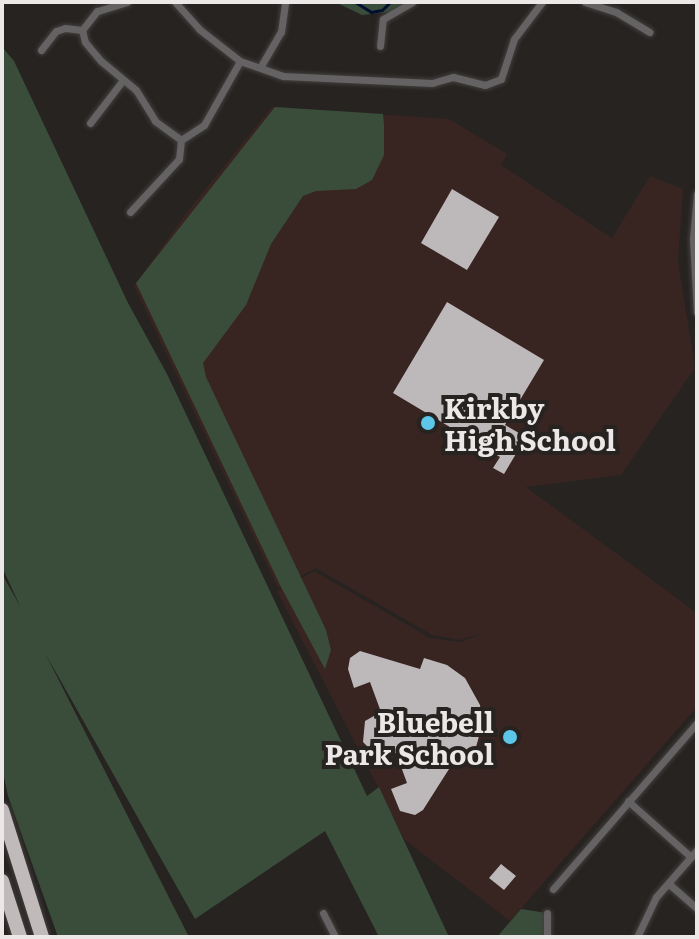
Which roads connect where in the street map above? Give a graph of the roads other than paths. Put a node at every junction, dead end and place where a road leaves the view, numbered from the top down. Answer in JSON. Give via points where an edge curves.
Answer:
{"nodes":[{"id":1,"x":127,"y":2,"type":"edge"},
{"id":2,"x":175,"y":2,"type":"edge"},
{"id":3,"x":285,"y":2,"type":"edge"},
{"id":4,"x":412,"y":2,"type":"edge"},
{"id":5,"x":527,"y":2,"type":"edge"},
{"id":6,"x":585,"y":2,"type":"edge"},
{"id":7,"x":539,"y":4,"type":"edge"},
{"id":8,"x":82,"y":30,"type":"junction"},
{"id":9,"x":649,"y":32,"type":"dead end"},
{"id":10,"x":380,"y":46,"type":"dead end"},
{"id":11,"x":41,"y":50,"type":"dead end"},
{"id":12,"x":240,"y":61,"type":"junction"},
{"id":13,"x":261,"y":66,"type":"junction"},
{"id":14,"x":123,"y":80,"type":"junction"},
{"id":15,"x":90,"y":123,"type":"dead end"},
{"id":16,"x":181,"y":140,"type":"junction"},
{"id":17,"x":697,"y":194,"type":"edge"},
{"id":18,"x":130,"y":212,"type":"dead end"},
{"id":19,"x":696,"y":213,"type":"edge"},
{"id":20,"x":697,"y":312,"type":"edge"},
{"id":21,"x":697,"y":723,"type":"edge"},
{"id":22,"x":628,"y":801,"type":"junction"},
{"id":23,"x":2,"y":810,"type":"edge"},
{"id":24,"x":694,"y":854,"type":"edge"},
{"id":25,"x":2,"y":881,"type":"edge"},
{"id":26,"x":669,"y":884,"type":"junction"},
{"id":27,"x":553,"y":889,"type":"dead end"},
{"id":28,"x":697,"y":908,"type":"edge"},
{"id":29,"x":323,"y":913,"type":"dead end"},
{"id":30,"x":547,"y":913,"type":"dead end"},
{"id":31,"x":20,"y":937,"type":"edge"},
{"id":32,"x":42,"y":937,"type":"edge"},
{"id":33,"x":335,"y":937,"type":"edge"},
{"id":34,"x":547,"y":937,"type":"edge"},
{"id":35,"x":637,"y":937,"type":"edge"}],
"edges":[{"from":1,"to":8,"type":"street","via":[[97,11]]},
{"from":2,"to":12,"type":"street"},
{"from":3,"to":13,"type":"street","via":[[281,32]]},
{"from":4,"to":10,"type":"street","via":[[383,19]]},
{"from":5,"to":7,"type":"street"},
{"from":6,"to":9,"type":"street","via":[[616,12]]},
{"from":7,"to":13,"type":"street","via":[[514,39],[501,79],[485,85],[453,77],[432,83],[283,76]]},
{"from":8,"to":11,"type":"street","via":[[56,31]]},
{"from":8,"to":14,"type":"street","via":[[85,42]]},
{"from":12,"to":13,"type":"street"},
{"from":12,"to":16,"type":"street","via":[[204,125]]},
{"from":14,"to":15,"type":"street"},
{"from":14,"to":16,"type":"street","via":[[136,90],[155,121]]},
{"from":16,"to":18,"type":"street","via":[[179,159]]},
{"from":17,"to":19,"type":"street"},
{"from":19,"to":20,"type":"street"},
{"from":21,"to":22,"type":"street"},
{"from":22,"to":24,"type":"street"},
{"from":22,"to":27,"type":"street"},
{"from":23,"to":32,"type":"highway"},
{"from":24,"to":26,"type":"street"},
{"from":25,"to":31,"type":"highway"},
{"from":26,"to":28,"type":"street"},
{"from":26,"to":35,"type":"street","via":[[656,897]]},
{"from":29,"to":33,"type":"street"},
{"from":30,"to":34,"type":"street"}]}
